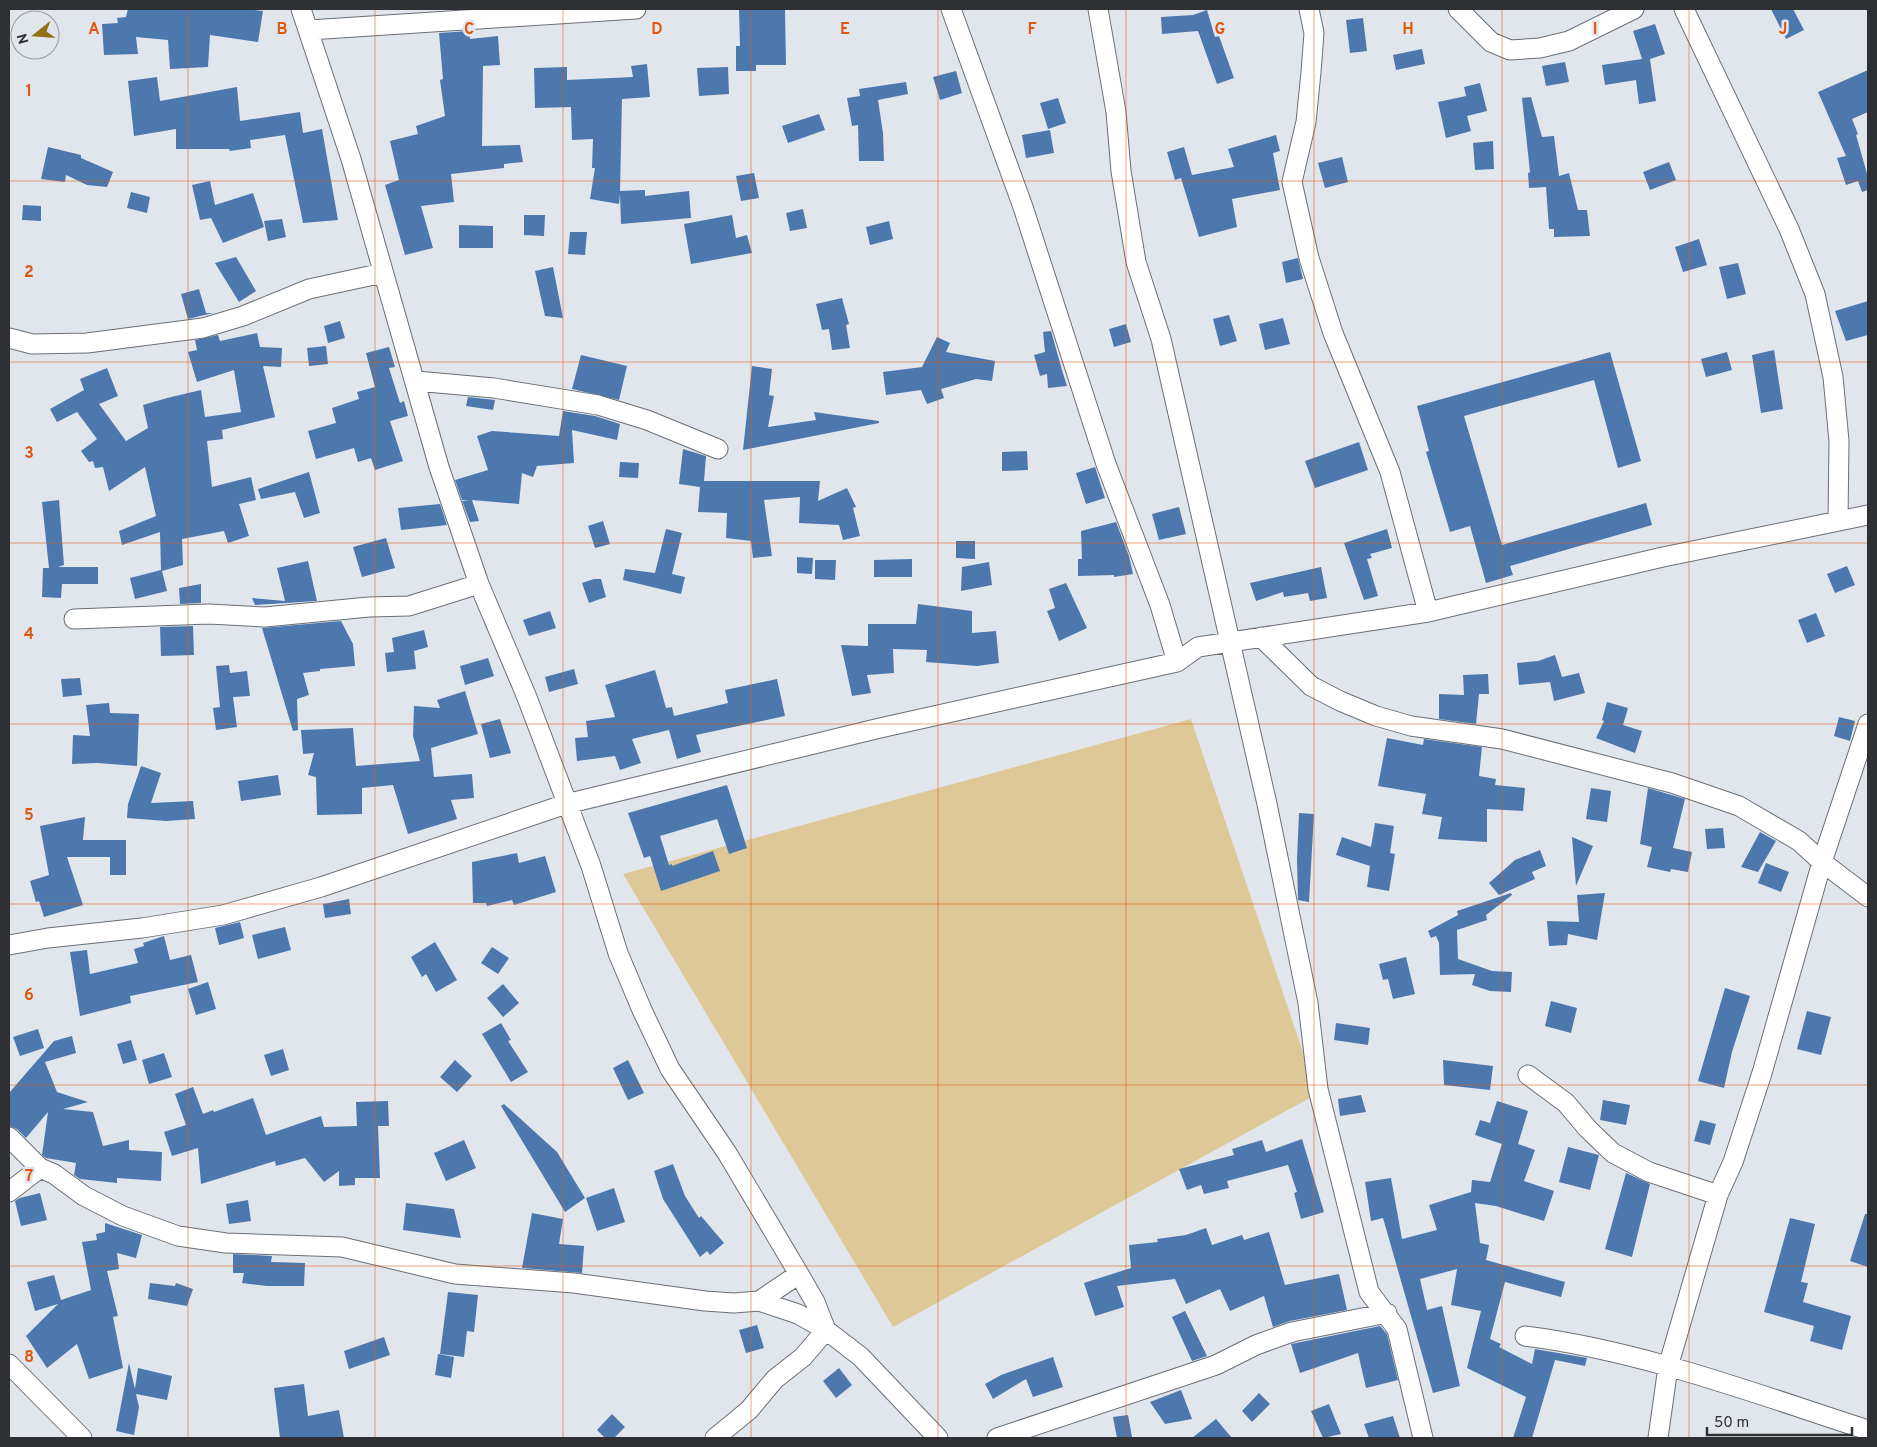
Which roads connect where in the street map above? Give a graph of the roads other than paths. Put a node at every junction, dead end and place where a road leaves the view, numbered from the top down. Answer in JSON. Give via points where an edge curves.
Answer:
{"nodes":[{"id":1,"x":301,"y":9,"type":"edge"},
{"id":2,"x":636,"y":9,"type":"edge"},
{"id":3,"x":951,"y":9,"type":"edge"},
{"id":4,"x":1098,"y":9,"type":"edge"},
{"id":5,"x":1309,"y":9,"type":"edge"},
{"id":6,"x":1458,"y":9,"type":"edge"},
{"id":7,"x":1634,"y":9,"type":"edge"},
{"id":8,"x":1684,"y":9,"type":"edge"},
{"id":9,"x":309,"y":30,"type":"junction"},
{"id":10,"x":383,"y":273,"type":"junction"},
{"id":11,"x":9,"y":338,"type":"edge"},
{"id":12,"x":416,"y":381,"type":"junction"},
{"id":13,"x":718,"y":449,"type":"dead end"},
{"id":14,"x":1868,"y":515,"type":"edge"},
{"id":15,"x":1838,"y":520,"type":"junction"},
{"id":16,"x":480,"y":584,"type":"junction"},
{"id":17,"x":1428,"y":612,"type":"junction"},
{"id":18,"x":74,"y":619,"type":"dead end"},
{"id":19,"x":1261,"y":637,"type":"junction"},
{"id":20,"x":1231,"y":642,"type":"junction"},
{"id":21,"x":1177,"y":662,"type":"junction"},
{"id":22,"x":1868,"y":724,"type":"edge"},
{"id":23,"x":566,"y":804,"type":"junction"},
{"id":24,"x":1822,"y":862,"type":"junction"},
{"id":25,"x":1868,"y":897,"type":"edge"},
{"id":26,"x":9,"y":945,"type":"edge"},
{"id":27,"x":1528,"y":1075,"type":"dead end"},
{"id":28,"x":9,"y":1136,"type":"edge"},
{"id":29,"x":40,"y":1168,"type":"junction"},
{"id":30,"x":9,"y":1192,"type":"edge"},
{"id":31,"x":1718,"y":1195,"type":"junction"},
{"id":32,"x":799,"y":1274,"type":"junction"},
{"id":33,"x":760,"y":1301,"type":"junction"},
{"id":34,"x":1387,"y":1313,"type":"junction"},
{"id":35,"x":826,"y":1330,"type":"junction"},
{"id":36,"x":1525,"y":1336,"type":"dead end"},
{"id":37,"x":9,"y":1364,"type":"edge"},
{"id":38,"x":1668,"y":1367,"type":"junction"},
{"id":39,"x":1868,"y":1430,"type":"edge"},
{"id":40,"x":718,"y":1437,"type":"edge"},
{"id":41,"x":82,"y":1438,"type":"edge"},
{"id":42,"x":938,"y":1438,"type":"edge"},
{"id":43,"x":997,"y":1438,"type":"edge"},
{"id":44,"x":1423,"y":1438,"type":"edge"},
{"id":45,"x":1658,"y":1438,"type":"edge"}],
"edges":[{"from":1,"to":9,"type":"street"},
{"from":2,"to":9,"type":"street"},
{"from":3,"to":21,"type":"street","via":[[1022,207],[1106,464],[1160,605]]},
{"from":4,"to":20,"type":"street","via":[[1116,112],[1120,171],[1136,262],[1161,339]]},
{"from":5,"to":17,"type":"street","via":[[1314,33],[1306,122],[1292,182],[1333,333],[1390,472]]},
{"from":6,"to":7,"type":"street","via":[[1491,42],[1510,50],[1540,48],[1569,41]]},
{"from":8,"to":15,"type":"street","via":[[1789,229],[1815,294],[1833,377],[1839,441]]},
{"from":9,"to":10,"type":"street","via":[[351,159]]},
{"from":10,"to":11,"type":"street","via":[[309,289],[243,316],[203,328],[87,343],[32,344]]},
{"from":10,"to":12,"type":"street"},
{"from":12,"to":13,"type":"street","via":[[478,386],[598,405],[647,420]]},
{"from":12,"to":16,"type":"street","via":[[439,467]]},
{"from":14,"to":15,"type":"street"},
{"from":15,"to":17,"type":"street"},
{"from":16,"to":18,"type":"street","via":[[409,606],[265,617],[209,614]]},
{"from":16,"to":23,"type":"street"},
{"from":17,"to":19,"type":"street"},
{"from":19,"to":20,"type":"street"},
{"from":19,"to":24,"type":"street","via":[[1311,686],[1340,702],[1411,726],[1502,739],[1672,783],[1739,806],[1799,841]]},
{"from":20,"to":21,"type":"street","via":[[1198,648]]},
{"from":20,"to":34,"type":"street","via":[[1308,1003],[1318,1089],[1369,1292]]},
{"from":21,"to":23,"type":"street"},
{"from":22,"to":24,"type":"street"},
{"from":23,"to":26,"type":"street","via":[[320,887],[223,915]]},
{"from":23,"to":32,"type":"street","via":[[591,866],[618,953],[670,1069],[727,1153]]},
{"from":24,"to":25,"type":"street"},
{"from":24,"to":31,"type":"street","via":[[1762,1073],[1733,1162]]},
{"from":27,"to":31,"type":"street","via":[[1566,1103],[1613,1152],[1649,1172]]},
{"from":28,"to":29,"type":"street"},
{"from":29,"to":30,"type":"street"},
{"from":29,"to":33,"type":"street","via":[[123,1216],[178,1236],[226,1243],[342,1247],[455,1274],[574,1284],[705,1301]]},
{"from":31,"to":38,"type":"street"},
{"from":32,"to":33,"type":"street"},
{"from":32,"to":35,"type":"street"},
{"from":33,"to":35,"type":"street","via":[[798,1314]]},
{"from":34,"to":43,"type":"street","via":[[1292,1332],[1216,1365]]},
{"from":34,"to":44,"type":"street","via":[[1397,1329]]},
{"from":35,"to":40,"type":"street","via":[[803,1357],[775,1379],[749,1410]]},
{"from":35,"to":42,"type":"street","via":[[861,1357]]},
{"from":36,"to":38,"type":"street","via":[[1567,1341]]},
{"from":37,"to":41,"type":"street"},
{"from":38,"to":39,"type":"street"},
{"from":38,"to":45,"type":"street"}]}
